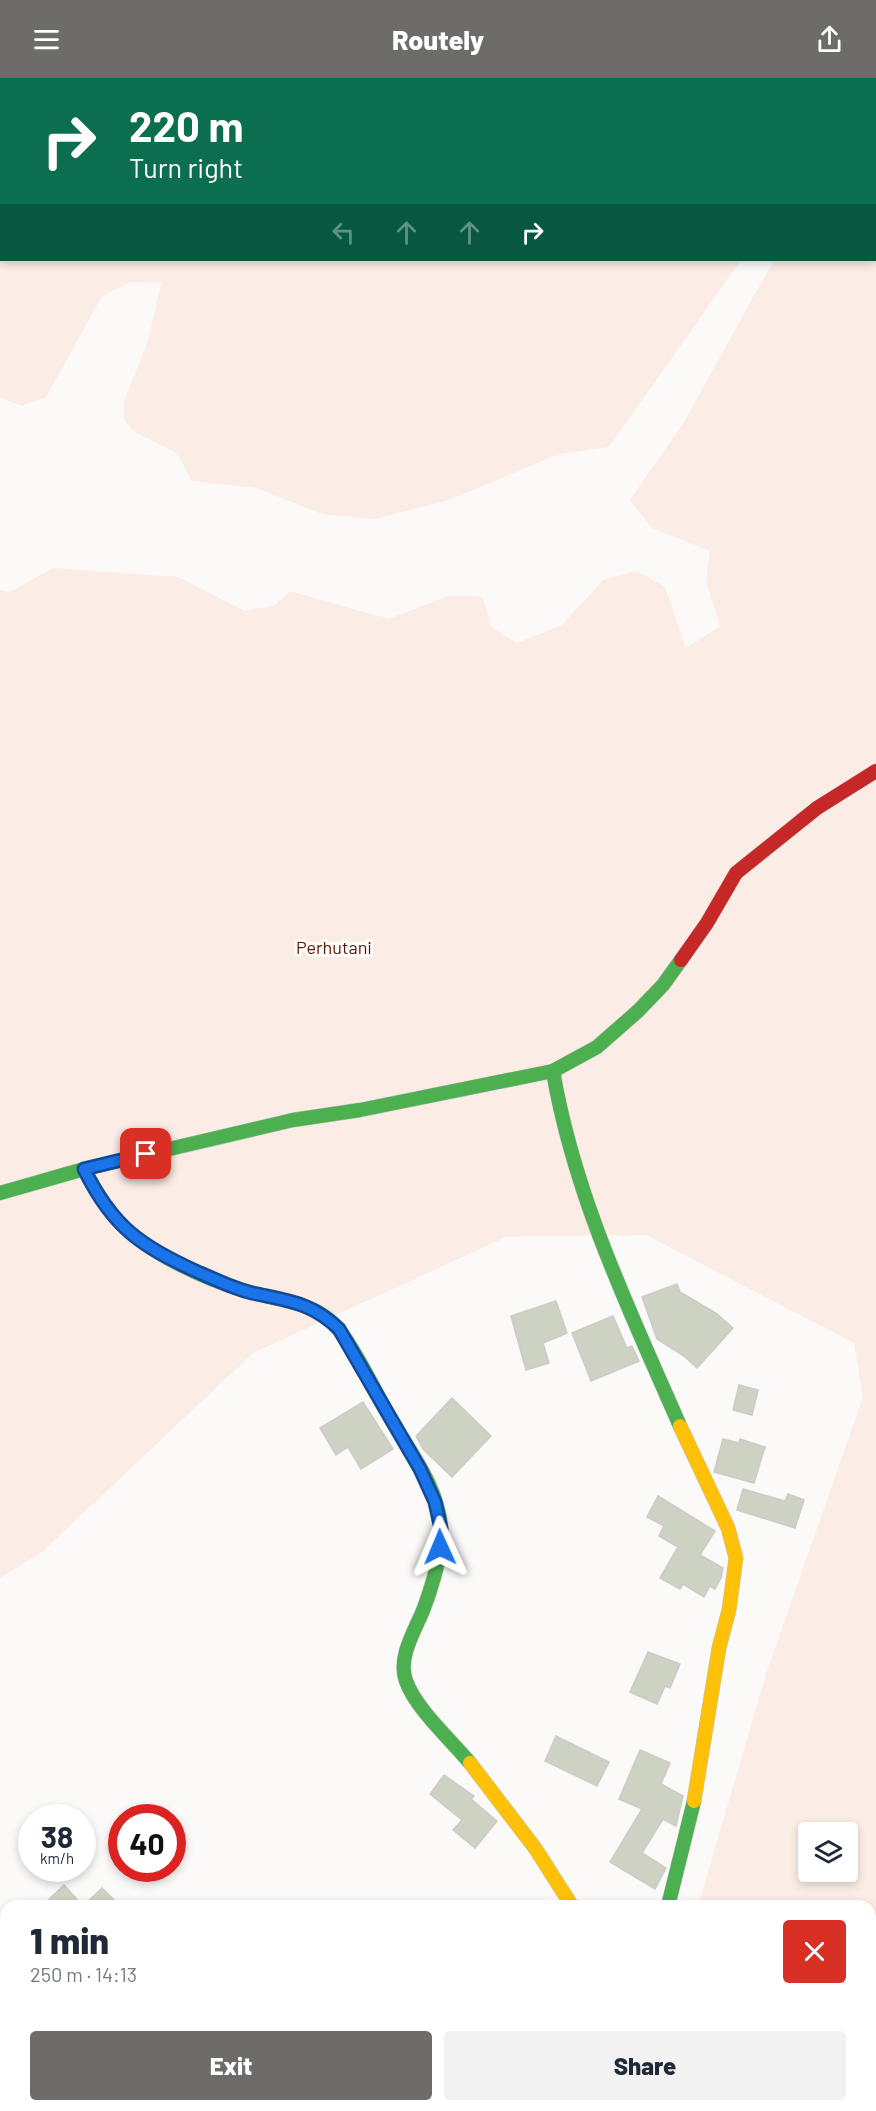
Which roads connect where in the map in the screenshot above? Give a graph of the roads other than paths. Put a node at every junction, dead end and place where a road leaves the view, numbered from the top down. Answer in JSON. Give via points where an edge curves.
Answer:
{"nodes":[{"id":1,"x":876,"y":771,"type":"edge"},
{"id":2,"x":553,"y":1071,"type":"junction"},
{"id":3,"x":84,"y":1169,"type":"junction"},
{"id":4,"x":0,"y":1192,"type":"edge"},
{"id":5,"x":569,"y":1900,"type":"edge"},
{"id":6,"x":670,"y":1900,"type":"edge"}],
"edges":[{"from":1,"to":2,"type":"street","via":[[817,808],[736,873],[701,931],[651,998],[597,1047]]},
{"from":2,"to":3,"type":"street","via":[[293,1120]]},
{"from":2,"to":6,"type":"street","via":[[573,1159],[611,1267],[728,1528],[736,1558],[693,1810]]},
{"from":3,"to":4,"type":"street"},
{"from":3,"to":5,"type":"street","via":[[111,1215],[155,1252],[250,1293],[310,1307],[339,1329],[420,1469],[439,1516],[436,1564],[404,1661],[408,1686],[472,1766]]}]}
